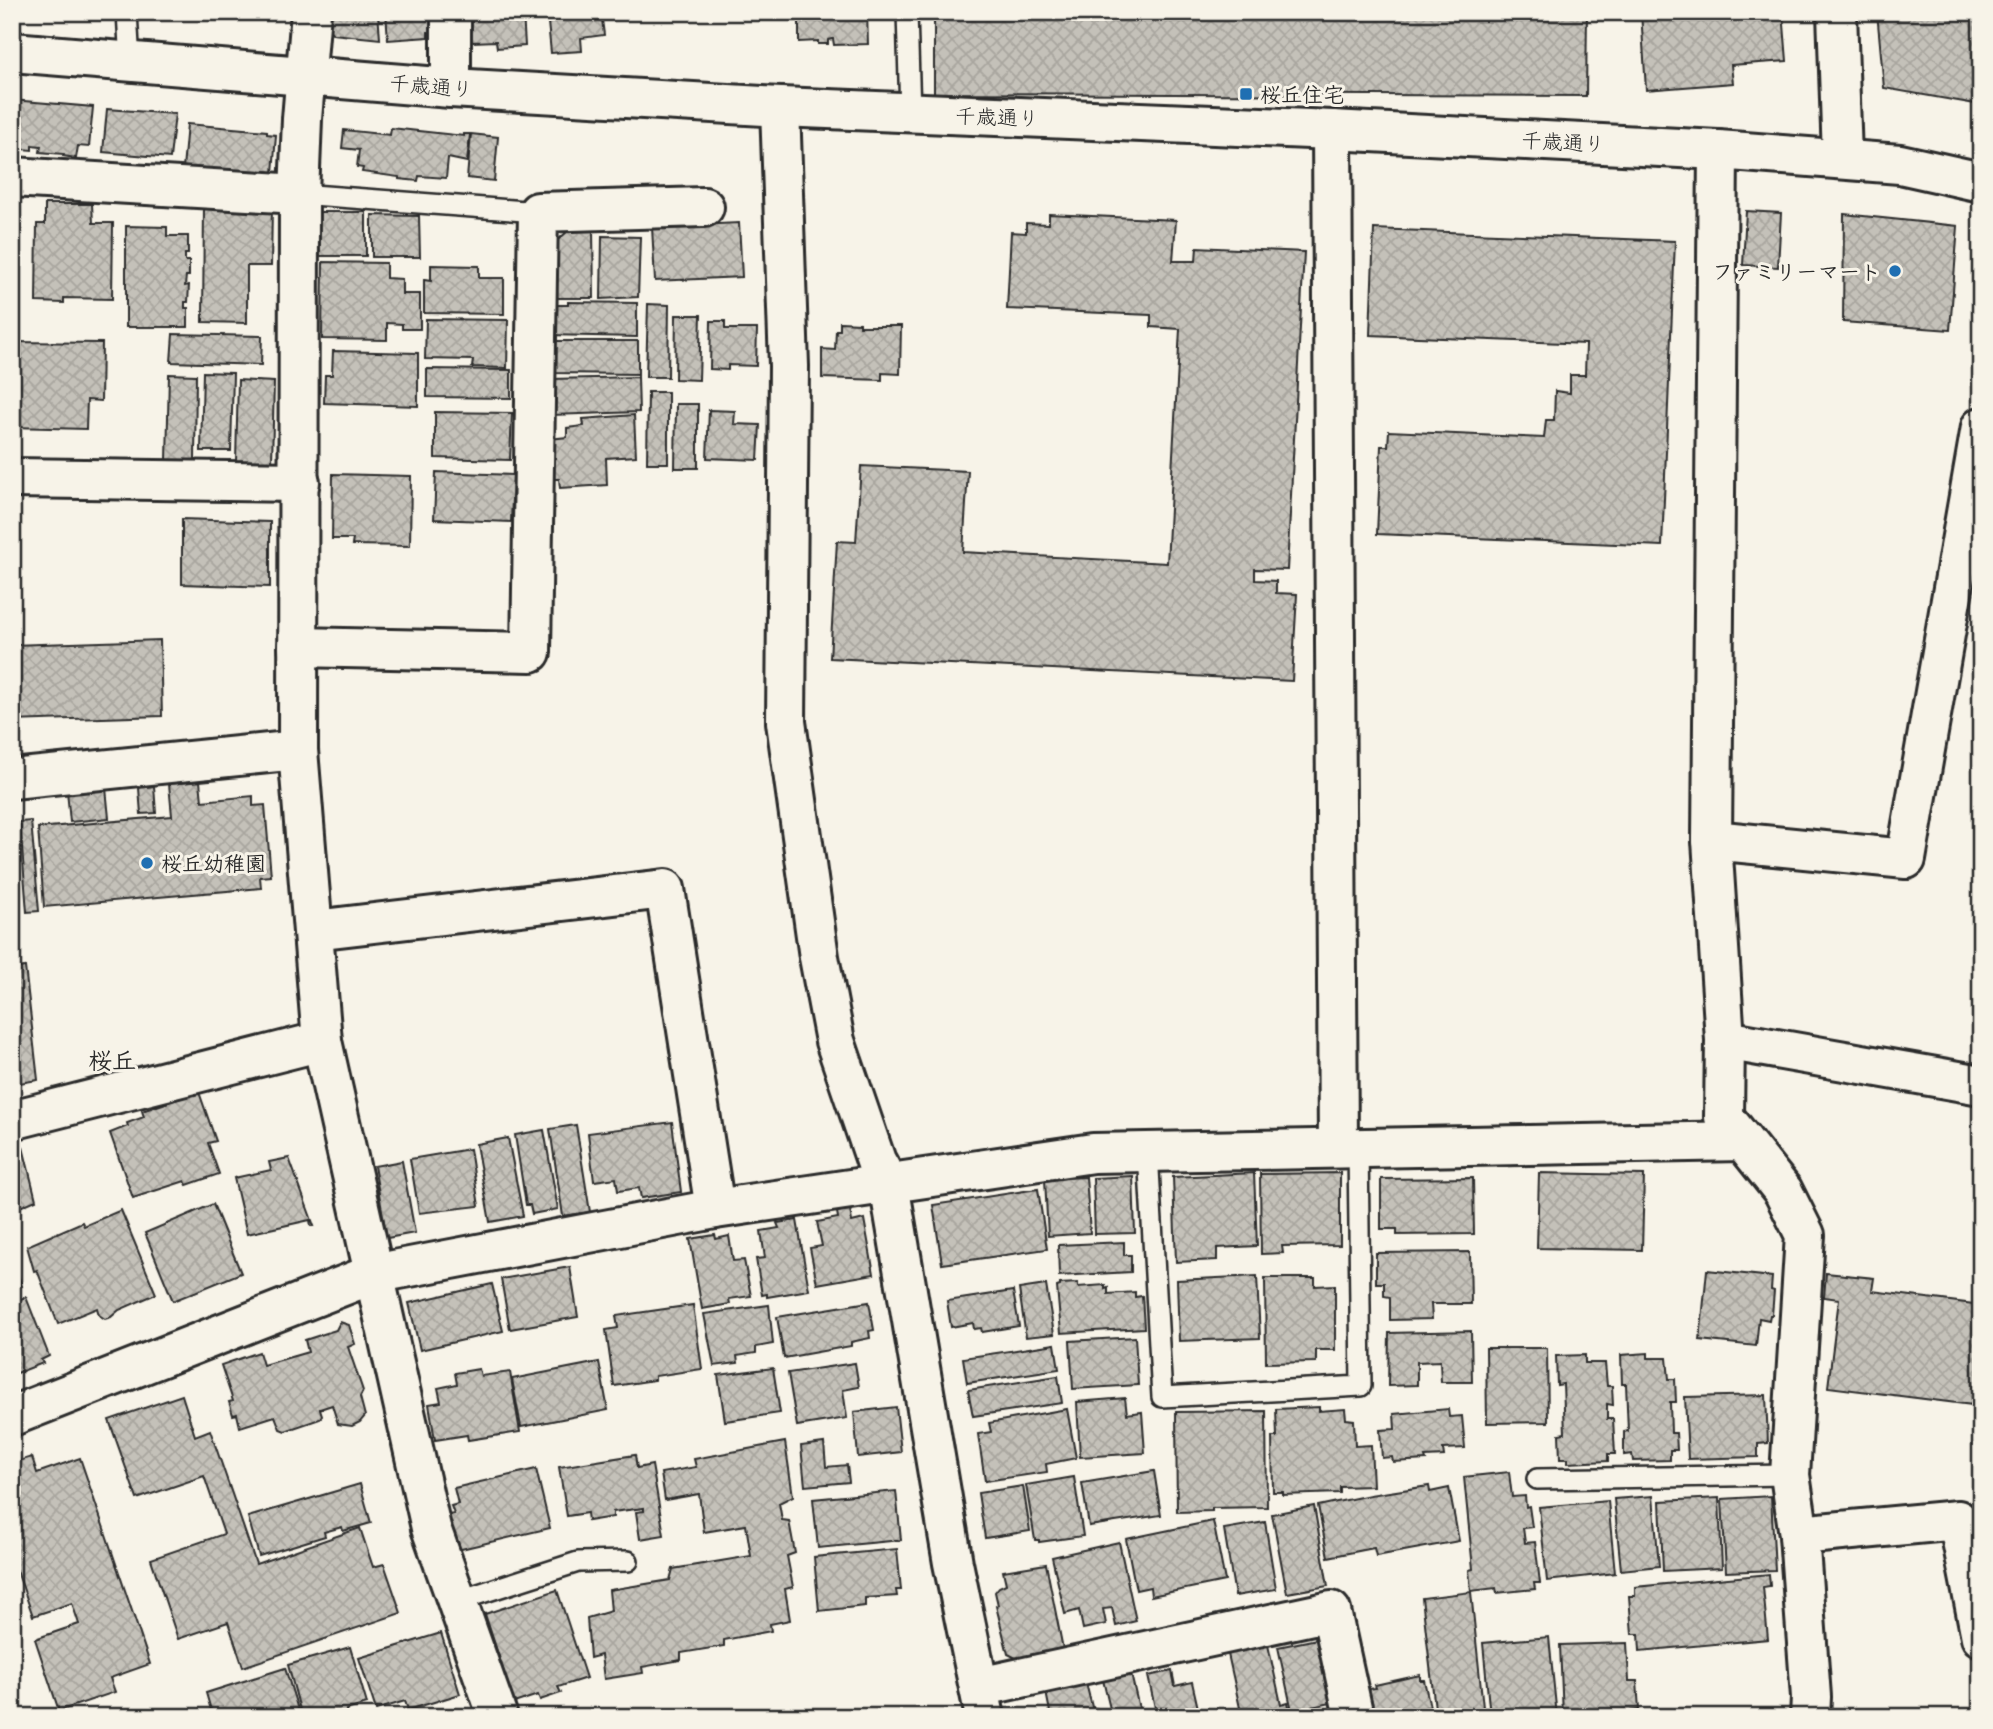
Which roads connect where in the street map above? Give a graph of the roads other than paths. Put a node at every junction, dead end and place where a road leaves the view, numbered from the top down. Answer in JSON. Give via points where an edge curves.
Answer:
{"nodes":[{"id":1,"x":127,"y":12,"type":"edge"},
{"id":2,"x":311,"y":12,"type":"edge"},
{"id":3,"x":451,"y":12,"type":"edge"},
{"id":4,"x":907,"y":12,"type":"edge"},
{"id":5,"x":1837,"y":12,"type":"edge"},
{"id":6,"x":12,"y":52,"type":"edge"},
{"id":7,"x":130,"y":63,"type":"junction"},
{"id":8,"x":306,"y":75,"type":"junction"},
{"id":9,"x":451,"y":88,"type":"junction"},
{"id":10,"x":780,"y":107,"type":"junction"},
{"id":11,"x":910,"y":114,"type":"junction"},
{"id":12,"x":1332,"y":130,"type":"junction"},
{"id":13,"x":1718,"y":150,"type":"junction"},
{"id":14,"x":1842,"y":158,"type":"junction"},
{"id":15,"x":12,"y":177,"type":"edge"},
{"id":16,"x":1981,"y":182,"type":"edge"},
{"id":17,"x":299,"y":194,"type":"junction"},
{"id":18,"x":704,"y":207,"type":"dead end"},
{"id":19,"x":538,"y":212,"type":"junction"},
{"id":20,"x":1981,"y":427,"type":"edge"},
{"id":21,"x":12,"y":478,"type":"edge"},
{"id":22,"x":300,"y":482,"type":"junction"},
{"id":23,"x":298,"y":647,"type":"junction"},
{"id":24,"x":298,"y":750,"type":"junction"},
{"id":25,"x":12,"y":779,"type":"edge"},
{"id":26,"x":1712,"y":840,"type":"junction"},
{"id":27,"x":314,"y":930,"type":"junction"},
{"id":28,"x":1725,"y":1040,"type":"junction"},
{"id":29,"x":322,"y":1041,"type":"junction"},
{"id":30,"x":1981,"y":1085,"type":"edge"},
{"id":31,"x":12,"y":1120,"type":"edge"},
{"id":32,"x":1743,"y":1141,"type":"junction"},
{"id":33,"x":1348,"y":1148,"type":"junction"},
{"id":34,"x":1148,"y":1152,"type":"junction"},
{"id":35,"x":889,"y":1184,"type":"junction"},
{"id":36,"x":715,"y":1209,"type":"junction"},
{"id":37,"x":373,"y":1274,"type":"junction"},
{"id":38,"x":12,"y":1416,"type":"edge"},
{"id":39,"x":1790,"y":1475,"type":"junction"},
{"id":40,"x":1537,"y":1479,"type":"dead end"},
{"id":41,"x":1799,"y":1535,"type":"junction"},
{"id":42,"x":628,"y":1562,"type":"dead end"},
{"id":43,"x":457,"y":1601,"type":"junction"},
{"id":44,"x":1981,"y":1637,"type":"edge"},
{"id":45,"x":982,"y":1702,"type":"edge"},
{"id":46,"x":489,"y":1715,"type":"edge"},
{"id":47,"x":1354,"y":1717,"type":"edge"},
{"id":48,"x":1810,"y":1717,"type":"edge"}],
"edges":[{"from":1,"to":7,"type":"lane"},
{"from":2,"to":8,"type":"street"},
{"from":3,"to":9,"type":"street"},
{"from":4,"to":11,"type":"lane"},
{"from":5,"to":14,"type":"street"},
{"from":6,"to":7,"type":"street","name":"千歳通り"},
{"from":7,"to":8,"type":"street","name":"千歳通り"},
{"from":8,"to":9,"type":"street","name":"千歳通り"},
{"from":8,"to":17,"type":"street"},
{"from":9,"to":10,"type":"street","name":"千歳通り"},
{"from":10,"to":11,"type":"street","name":"千歳通り"},
{"from":10,"to":35,"type":"street","via":[[789,366],[786,722],[835,1041],[876,1161]]},
{"from":11,"to":12,"type":"street","name":"千歳通り"},
{"from":12,"to":13,"type":"street","name":"千歳通り"},
{"from":12,"to":33,"type":"street"},
{"from":13,"to":14,"type":"street","name":"千歳通り"},
{"from":13,"to":26,"type":"street"},
{"from":14,"to":16,"type":"street","name":"千歳通り","via":[[1900,164]]},
{"from":15,"to":17,"type":"street"},
{"from":17,"to":19,"type":"lane"},
{"from":17,"to":22,"type":"street"},
{"from":18,"to":19,"type":"street"},
{"from":19,"to":23,"type":"street","via":[[531,652]]},
{"from":20,"to":26,"type":"street","via":[[1906,859]]},
{"from":21,"to":22,"type":"street"},
{"from":22,"to":23,"type":"street"},
{"from":23,"to":24,"type":"street"},
{"from":24,"to":25,"type":"street"},
{"from":24,"to":27,"type":"street"},
{"from":26,"to":28,"type":"street"},
{"from":27,"to":29,"type":"street"},
{"from":27,"to":36,"type":"street","via":[[665,889]]},
{"from":28,"to":30,"type":"street"},
{"from":28,"to":32,"type":"street","via":[[1724,1117]]},
{"from":29,"to":31,"type":"street"},
{"from":29,"to":37,"type":"street"},
{"from":32,"to":33,"type":"street"},
{"from":32,"to":39,"type":"street","via":[[1783,1191],[1805,1235]]},
{"from":33,"to":34,"type":"street"},
{"from":33,"to":34,"type":"lane","via":[[1361,1386],[1162,1396]]},
{"from":34,"to":35,"type":"street","via":[[1093,1153]]},
{"from":35,"to":36,"type":"street"},
{"from":35,"to":45,"type":"street","via":[[953,1563]]},
{"from":36,"to":37,"type":"street"},
{"from":37,"to":38,"type":"street"},
{"from":37,"to":43,"type":"street","via":[[431,1528]]},
{"from":39,"to":40,"type":"lane"},
{"from":39,"to":41,"type":"street"},
{"from":41,"to":44,"type":"street","via":[[1958,1520]]},
{"from":41,"to":48,"type":"street"},
{"from":42,"to":43,"type":"lane","via":[[578,1562]]},
{"from":43,"to":46,"type":"street"},
{"from":45,"to":47,"type":"street","via":[[1331,1611]]}]}
